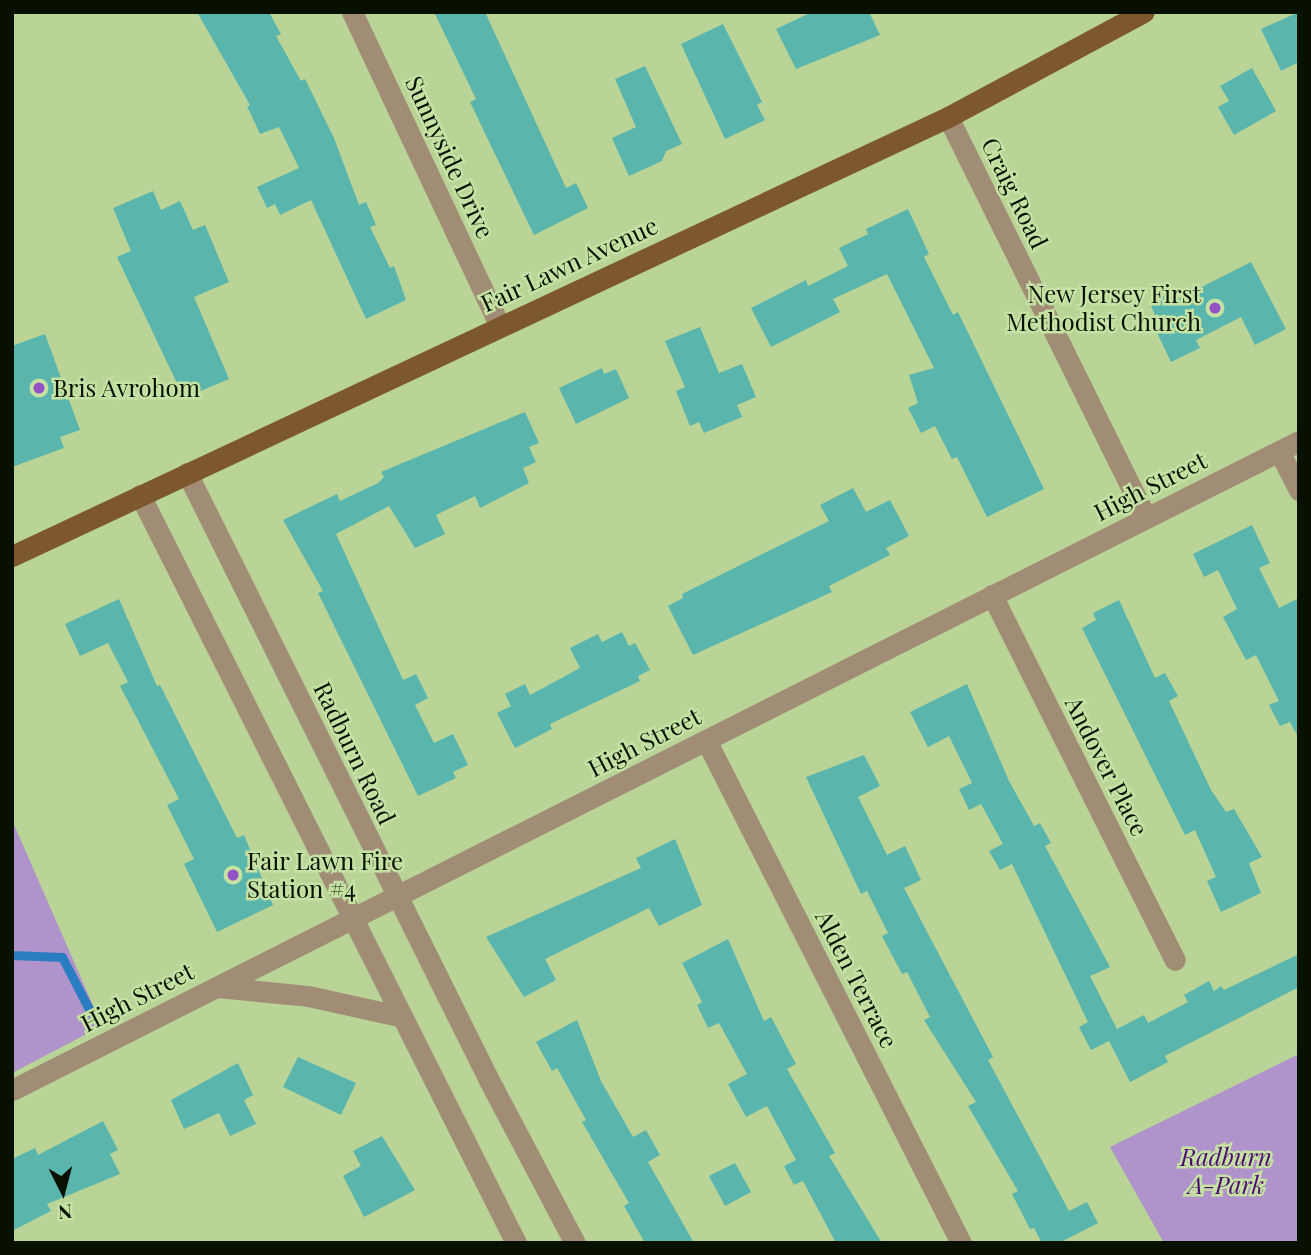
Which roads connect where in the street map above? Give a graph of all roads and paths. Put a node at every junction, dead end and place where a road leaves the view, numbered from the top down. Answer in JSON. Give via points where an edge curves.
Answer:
{"nodes":[{"id":1,"x":352,"y":12,"type":"edge"},
{"id":2,"x":1144,"y":12,"type":"edge"},
{"id":3,"x":948,"y":117,"type":"junction"},
{"id":4,"x":499,"y":325,"type":"junction"},
{"id":5,"x":1299,"y":441,"type":"edge"},
{"id":6,"x":1279,"y":451,"type":"junction"},
{"id":7,"x":187,"y":473,"type":"junction"},
{"id":8,"x":1299,"y":490,"type":"edge"},
{"id":9,"x":141,"y":495,"type":"junction"},
{"id":10,"x":1146,"y":518,"type":"junction"},
{"id":11,"x":12,"y":556,"type":"edge"},
{"id":12,"x":992,"y":595,"type":"junction"},
{"id":13,"x":706,"y":740,"type":"junction"},
{"id":14,"x":397,"y":896,"type":"junction"},
{"id":15,"x":351,"y":919,"type":"junction"},
{"id":16,"x":1175,"y":960,"type":"dead end"},
{"id":17,"x":217,"y":986,"type":"junction"},
{"id":18,"x":400,"y":1016,"type":"junction"},
{"id":19,"x":12,"y":1090,"type":"edge"},
{"id":20,"x":516,"y":1243,"type":"edge"},
{"id":21,"x":575,"y":1243,"type":"edge"},
{"id":22,"x":961,"y":1243,"type":"edge"}],
"edges":[{"from":1,"to":4,"type":"street","name":"Sunnyside Drive"},
{"from":2,"to":3,"type":"main road","name":"Fair Lawn Avenue"},
{"from":3,"to":4,"type":"main road","name":"Fair Lawn Avenue"},
{"from":3,"to":10,"type":"street","name":"Craig Road"},
{"from":4,"to":7,"type":"main road","name":"Fair Lawn Avenue"},
{"from":5,"to":6,"type":"street","name":"High Street"},
{"from":6,"to":8,"type":"street"},
{"from":6,"to":10,"type":"street","name":"High Street"},
{"from":7,"to":9,"type":"main road","name":"Fair Lawn Avenue"},
{"from":7,"to":14,"type":"street","name":"Radburn Road"},
{"from":9,"to":11,"type":"main road","name":"Fair Lawn Avenue"},
{"from":9,"to":15,"type":"street"},
{"from":10,"to":12,"type":"street","name":"High Street"},
{"from":12,"to":13,"type":"street","name":"High Street"},
{"from":12,"to":16,"type":"street","name":"Andover Place"},
{"from":13,"to":14,"type":"street","name":"High Street"},
{"from":13,"to":22,"type":"street","name":"Alden Terrace"},
{"from":14,"to":15,"type":"street","name":"High Street"},
{"from":14,"to":21,"type":"street","name":"Radburn Road"},
{"from":15,"to":17,"type":"street","name":"High Street"},
{"from":15,"to":18,"type":"street"},
{"from":17,"to":18,"type":"street","via":[[308,996]]},
{"from":17,"to":19,"type":"street","name":"High Street"},
{"from":18,"to":20,"type":"street"}]}
